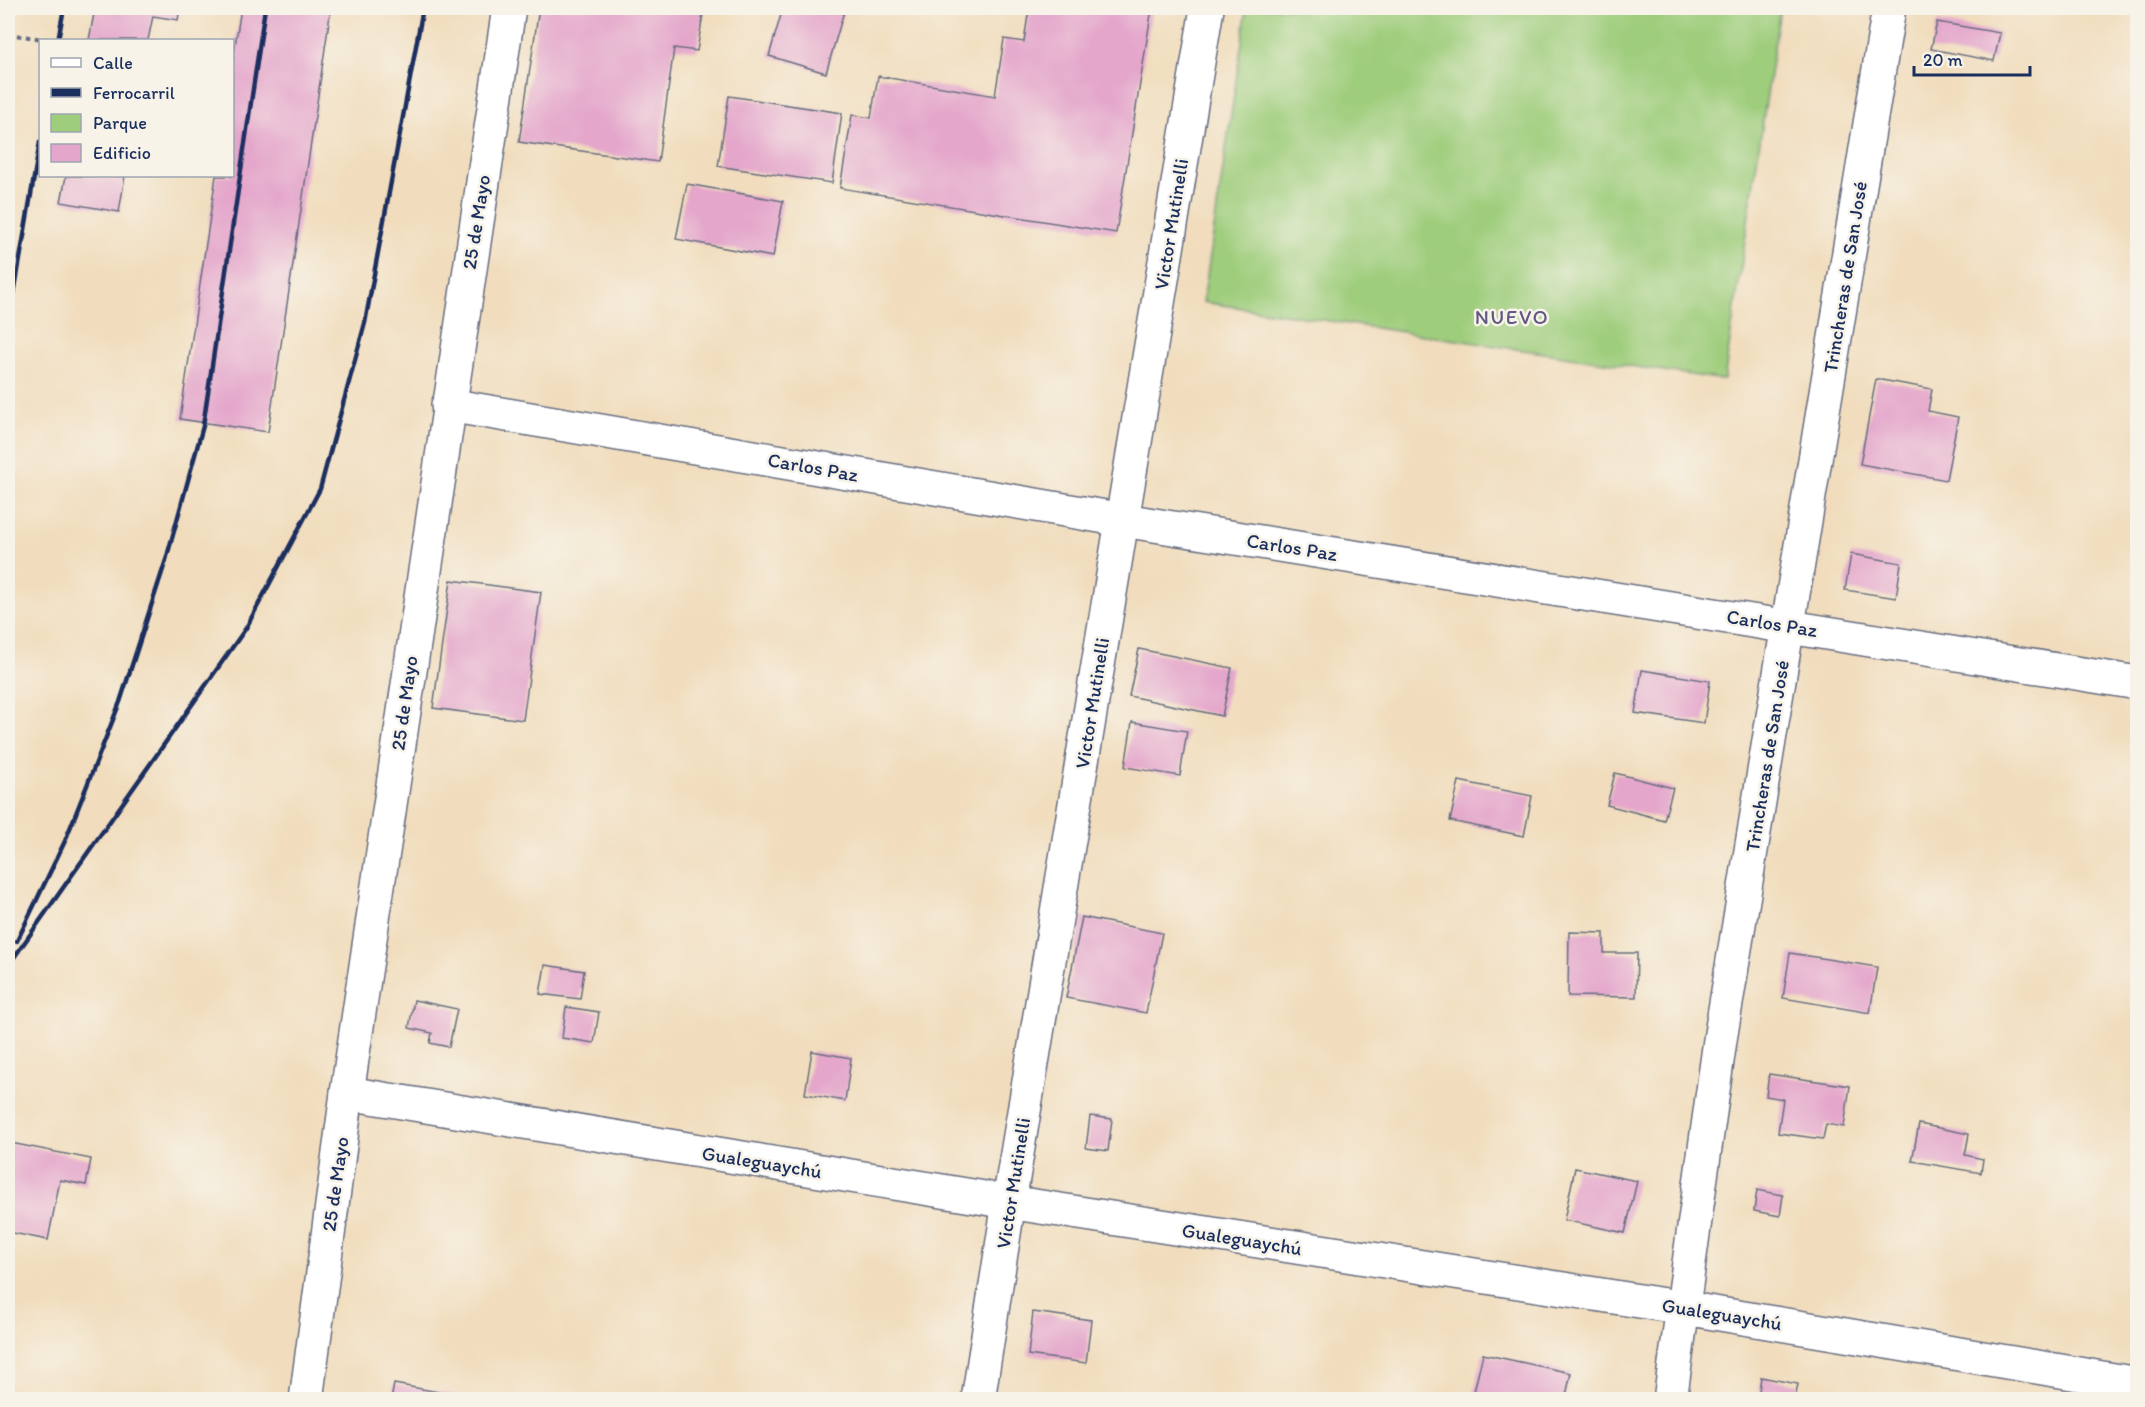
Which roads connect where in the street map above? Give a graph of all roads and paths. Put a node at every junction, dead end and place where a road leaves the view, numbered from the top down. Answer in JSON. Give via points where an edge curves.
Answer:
{"nodes":[{"id":1,"x":509,"y":8,"type":"edge"},
{"id":2,"x":1207,"y":8,"type":"edge"},
{"id":3,"x":1889,"y":8,"type":"edge"},
{"id":4,"x":8,"y":34,"type":"edge"},
{"id":5,"x":43,"y":39,"type":"edge"},
{"id":6,"x":448,"y":405,"type":"junction"},
{"id":7,"x":1123,"y":520,"type":"junction"},
{"id":8,"x":1788,"y":625,"type":"junction"},
{"id":9,"x":2138,"y":683,"type":"edge"},
{"id":10,"x":347,"y":1093,"type":"junction"},
{"id":11,"x":1009,"y":1202,"type":"junction"},
{"id":12,"x":1684,"y":1308,"type":"junction"},
{"id":13,"x":2138,"y":1384,"type":"edge"},
{"id":14,"x":306,"y":1400,"type":"edge"},
{"id":15,"x":978,"y":1400,"type":"edge"},
{"id":16,"x":1670,"y":1400,"type":"edge"}],
"edges":[{"from":1,"to":6,"type":"street","name":"25 de Mayo"},
{"from":2,"to":7,"type":"street","name":"Victor Mutinelli"},
{"from":3,"to":8,"type":"street","name":"Trincheras de San José"},
{"from":4,"to":5,"type":"path"},
{"from":6,"to":7,"type":"street","name":"Carlos Paz"},
{"from":6,"to":10,"type":"street","name":"25 de Mayo"},
{"from":7,"to":8,"type":"street","name":"Carlos Paz"},
{"from":7,"to":11,"type":"street","name":"Victor Mutinelli"},
{"from":8,"to":9,"type":"street","name":"Carlos Paz"},
{"from":8,"to":12,"type":"street","name":"Trincheras de San José","via":[[1720,1040]]},
{"from":10,"to":11,"type":"street","name":"Gualeguaychú"},
{"from":10,"to":14,"type":"street","name":"25 de Mayo"},
{"from":11,"to":12,"type":"street","name":"Gualeguaychú"},
{"from":11,"to":15,"type":"street","name":"Victor Mutinelli"},
{"from":12,"to":13,"type":"street","name":"Gualeguaychú"},
{"from":12,"to":16,"type":"street","name":"Trincheras de San José"}]}
